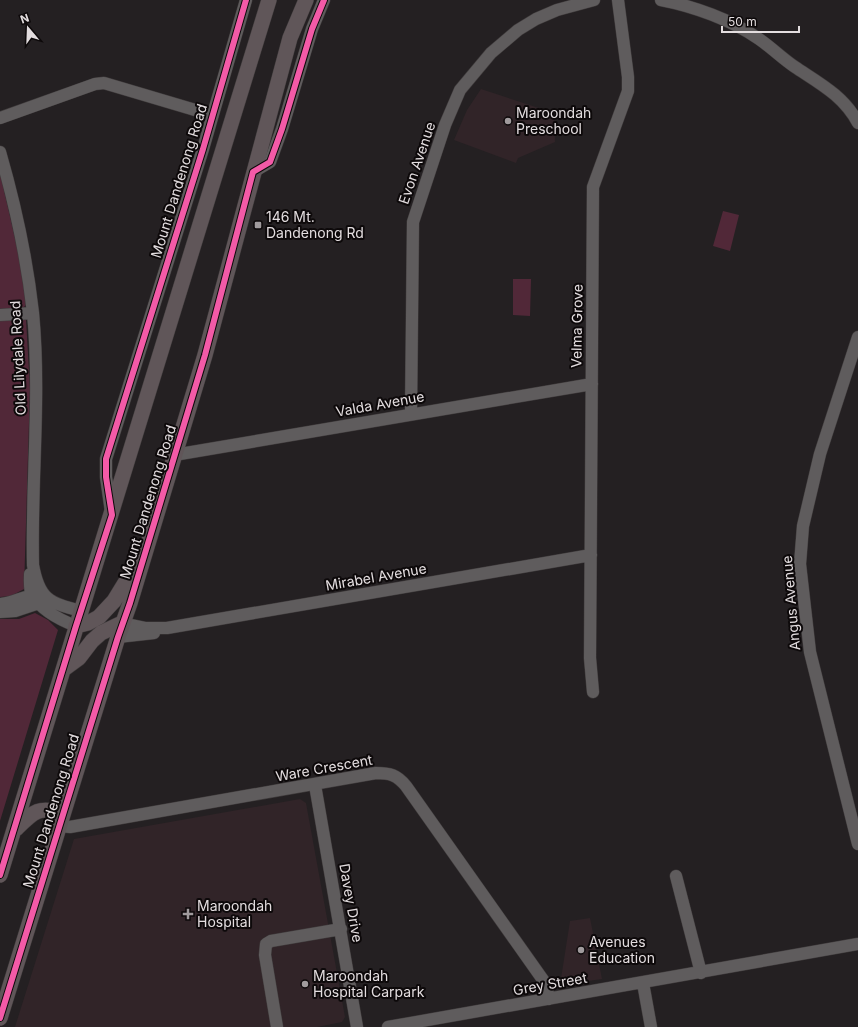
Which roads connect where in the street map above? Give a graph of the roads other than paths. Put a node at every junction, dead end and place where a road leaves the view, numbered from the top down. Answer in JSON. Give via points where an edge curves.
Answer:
{"nodes":[{"id":1,"x":246,"y":0,"type":"edge"},
{"id":2,"x":269,"y":0,"type":"edge"},
{"id":3,"x":306,"y":0,"type":"edge"},
{"id":4,"x":324,"y":0,"type":"edge"},
{"id":5,"x":594,"y":0,"type":"edge"},
{"id":6,"x":618,"y":0,"type":"edge"},
{"id":7,"x":661,"y":0,"type":"edge"},
{"id":8,"x":212,"y":115,"type":"junction"},
{"id":9,"x":0,"y":118,"type":"edge"},
{"id":10,"x":858,"y":123,"type":"edge"},
{"id":11,"x":0,"y":152,"type":"edge"},
{"id":12,"x":253,"y":172,"type":"junction"},
{"id":13,"x":33,"y":313,"type":"junction"},
{"id":14,"x":0,"y":315,"type":"edge"},
{"id":15,"x":858,"y":337,"type":"edge"},
{"id":16,"x":592,"y":384,"type":"junction"},
{"id":17,"x":411,"y":414,"type":"junction"},
{"id":18,"x":174,"y":455,"type":"junction"},
{"id":19,"x":112,"y":515,"type":"junction"},
{"id":20,"x":591,"y":555,"type":"junction"},
{"id":21,"x":137,"y":575,"type":"junction"},
{"id":22,"x":38,"y":597,"type":"junction"},
{"id":23,"x":0,"y":604,"type":"edge"},
{"id":24,"x":81,"y":611,"type":"junction"},
{"id":25,"x":0,"y":612,"type":"edge"},
{"id":26,"x":99,"y":617,"type":"junction"},
{"id":27,"x":76,"y":626,"type":"junction"},
{"id":28,"x":120,"y":630,"type":"junction"},
{"id":29,"x":101,"y":633,"type":"junction"},
{"id":30,"x":64,"y":669,"type":"junction"},
{"id":31,"x":593,"y":692,"type":"dead end"},
{"id":32,"x":315,"y":784,"type":"junction"},
{"id":33,"x":61,"y":820,"type":"junction"},
{"id":34,"x":14,"y":831,"type":"junction"},
{"id":35,"x":858,"y":844,"type":"edge"},
{"id":36,"x":0,"y":875,"type":"edge"},
{"id":37,"x":676,"y":876,"type":"dead end"},
{"id":38,"x":341,"y":928,"type":"junction"},
{"id":39,"x":858,"y":944,"type":"edge"},
{"id":40,"x":701,"y":973,"type":"junction"},
{"id":41,"x":643,"y":983,"type":"junction"},
{"id":42,"x":549,"y":999,"type":"junction"},
{"id":43,"x":0,"y":1018,"type":"edge"},
{"id":44,"x":277,"y":1027,"type":"edge"},
{"id":45,"x":357,"y":1027,"type":"edge"},
{"id":46,"x":388,"y":1027,"type":"edge"},
{"id":47,"x":651,"y":1027,"type":"edge"}],
"edges":[{"from":1,"to":8,"type":"street","name":"Mount Dandenong Road"},
{"from":2,"to":19,"type":"main road","name":"Mount Dandenong Road"},
{"from":3,"to":12,"type":"main road","name":"Mount Dandenong Road","via":[[290,38]]},
{"from":4,"to":12,"type":"street","via":[[312,29],[270,162]]},
{"from":5,"to":17,"type":"street","name":"Evon Avenue","via":[[557,10],[518,30],[491,53],[460,90],[445,125],[413,222]]},
{"from":6,"to":16,"type":"street","name":"Velma Grove","via":[[628,91],[593,187]]},
{"from":7,"to":10,"type":"street","via":[[681,4],[720,18],[758,38],[794,66],[831,89]]},
{"from":8,"to":9,"type":"street","via":[[104,83]]},
{"from":8,"to":19,"type":"street","name":"Mount Dandenong Road","via":[[106,459]]},
{"from":11,"to":13,"type":"street","name":"Old Lilydale Road","via":[[26,261]]},
{"from":12,"to":18,"type":"main road","name":"Mount Dandenong Road","via":[[224,287]]},
{"from":13,"to":14,"type":"street"},
{"from":13,"to":22,"type":"street","name":"Old Lilydale Road","via":[[36,416],[33,565]]},
{"from":15,"to":35,"type":"street","name":"Angus Avenue","via":[[820,454],[802,526],[800,564],[810,652]]},
{"from":16,"to":17,"type":"street","name":"Valda Avenue"},
{"from":16,"to":20,"type":"street","name":"Velma Grove"},
{"from":17,"to":18,"type":"street","name":"Valda Avenue"},
{"from":18,"to":21,"type":"main road","name":"Mount Dandenong Road"},
{"from":19,"to":24,"type":"main road","name":"Mount Dandenong Road"},
{"from":20,"to":28,"type":"street","name":"Mirabel Avenue","via":[[167,628]]},
{"from":20,"to":31,"type":"street","name":"Velma Grove","via":[[590,658]]},
{"from":21,"to":26,"type":"main road","via":[[125,583],[114,601]]},
{"from":21,"to":28,"type":"main road","name":"Mount Dandenong Road"},
{"from":22,"to":23,"type":"street"},
{"from":22,"to":24,"type":"street"},
{"from":22,"to":25,"type":"street","via":[[15,611]]},
{"from":22,"to":27,"type":"street","name":"Old Lilydale Road","via":[[59,619]]},
{"from":24,"to":26,"type":"main road"},
{"from":24,"to":27,"type":"main road","name":"Mount Dandenong Road"},
{"from":26,"to":27,"type":"main road","via":[[88,624]]},
{"from":26,"to":28,"type":"main road"},
{"from":27,"to":29,"type":"main road"},
{"from":27,"to":30,"type":"main road","name":"Mount Dandenong Road"},
{"from":28,"to":29,"type":"main road"},
{"from":28,"to":33,"type":"main road","name":"Mount Dandenong Road"},
{"from":29,"to":30,"type":"main road","via":[[79,658]]},
{"from":30,"to":34,"type":"main road","name":"Mount Dandenong Road"},
{"from":32,"to":33,"type":"street","name":"Ware Crescent","via":[[70,827]]},
{"from":32,"to":38,"type":"street","name":"Davey Drive"},
{"from":32,"to":42,"type":"street","name":"Ware Crescent","via":[[376,773],[391,774],[398,778],[546,984]]},
{"from":33,"to":34,"type":"main road","via":[[39,810],[32,813]]},
{"from":33,"to":43,"type":"main road","name":"Mount Dandenong Road"},
{"from":34,"to":36,"type":"main road","name":"Mount Dandenong Road"},
{"from":37,"to":40,"type":"street"},
{"from":38,"to":44,"type":"street","via":[[266,944],[265,955]]},
{"from":38,"to":45,"type":"street","name":"Davey Drive"},
{"from":39,"to":40,"type":"street","name":"Grey Street"},
{"from":40,"to":41,"type":"street","name":"Grey Street"},
{"from":41,"to":42,"type":"street","name":"Grey Street"},
{"from":41,"to":47,"type":"street"},
{"from":42,"to":46,"type":"street","name":"Grey Street"}]}
